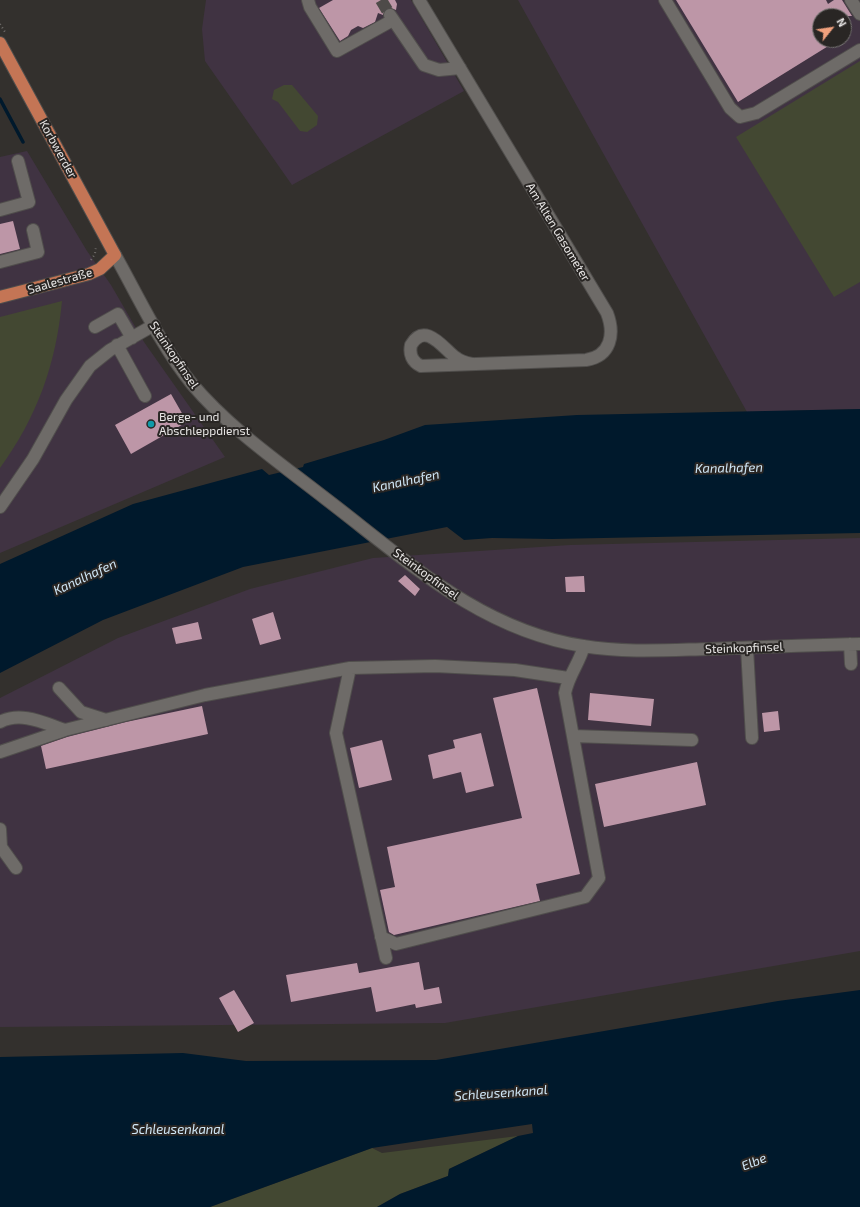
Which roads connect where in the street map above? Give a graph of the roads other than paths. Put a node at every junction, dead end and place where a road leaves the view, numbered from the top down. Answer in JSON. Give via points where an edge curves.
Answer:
{"nodes":[{"id":1,"x":308,"y":0,"type":"edge"},
{"id":2,"x":419,"y":0,"type":"edge"},
{"id":3,"x":665,"y":0,"type":"edge"},
{"id":4,"x":851,"y":0,"type":"edge"},
{"id":5,"x":860,"y":14,"type":"edge"},
{"id":6,"x":0,"y":43,"type":"edge"},
{"id":7,"x":860,"y":50,"type":"edge"},
{"id":8,"x":460,"y":68,"type":"junction"},
{"id":9,"x":18,"y":161,"type":"dead end"},
{"id":10,"x":0,"y":210,"type":"edge"},
{"id":11,"x":33,"y":230,"type":"dead end"},
{"id":12,"x":115,"y":255,"type":"junction"},
{"id":13,"x":0,"y":262,"type":"edge"},
{"id":14,"x":0,"y":297,"type":"edge"},
{"id":15,"x":154,"y":325,"type":"junction"},
{"id":16,"x":95,"y":327,"type":"dead end"},
{"id":17,"x":132,"y":338,"type":"junction"},
{"id":18,"x":117,"y":346,"type":"junction"},
{"id":19,"x":472,"y":364,"type":"junction"},
{"id":20,"x":145,"y":396,"type":"dead end"},
{"id":21,"x":0,"y":507,"type":"edge"},
{"id":22,"x":855,"y":644,"type":"edge"},
{"id":23,"x":584,"y":646,"type":"junction"},
{"id":24,"x":746,"y":648,"type":"junction"},
{"id":25,"x":851,"y":664,"type":"dead end"},
{"id":26,"x":350,"y":668,"type":"junction"},
{"id":27,"x":568,"y":678,"type":"junction"},
{"id":28,"x":58,"y":688,"type":"dead end"},
{"id":29,"x":107,"y":720,"type":"junction"},
{"id":30,"x":0,"y":722,"type":"edge"},
{"id":31,"x":65,"y":730,"type":"junction"},
{"id":32,"x":573,"y":736,"type":"junction"},
{"id":33,"x":752,"y":738,"type":"dead end"},
{"id":34,"x":692,"y":740,"type":"dead end"},
{"id":35,"x":0,"y":752,"type":"edge"},
{"id":36,"x":0,"y":829,"type":"edge"},
{"id":37,"x":16,"y":868,"type":"dead end"},
{"id":38,"x":381,"y":937,"type":"junction"},
{"id":39,"x":386,"y":958,"type":"dead end"}],
"edges":[{"from":1,"to":8,"type":"street","via":[[337,51],[392,18],[424,65],[439,70]]},
{"from":2,"to":8,"type":"street","name":"Am Alten Gasometer"},
{"from":3,"to":7,"type":"street","via":[[730,108],[740,117],[756,113]]},
{"from":4,"to":5,"type":"street"},
{"from":6,"to":12,"type":"main road","name":"Korbwerder"},
{"from":8,"to":19,"type":"street","name":"Am Alten Gasometer","via":[[607,313],[611,330],[604,352],[591,359]]},
{"from":9,"to":10,"type":"street","via":[[29,202]]},
{"from":11,"to":13,"type":"street","via":[[38,252]]},
{"from":12,"to":14,"type":"main road","name":"Saalestraße","via":[[100,269],[89,274]]},
{"from":12,"to":15,"type":"street","name":"Steinkopfinsel"},
{"from":15,"to":17,"type":"street"},
{"from":15,"to":23,"type":"street","name":"Steinkopfinsel","via":[[190,382],[219,413],[254,444],[406,560],[458,598],[484,613],[532,633]]},
{"from":16,"to":17,"type":"street","via":[[118,314]]},
{"from":17,"to":18,"type":"street"},
{"from":18,"to":20,"type":"street"},
{"from":18,"to":21,"type":"street","via":[[96,360],[81,378],[33,459]]},
{"from":19,"to":19,"type":"street","name":"Am Alten Gasometer","via":[[421,366],[411,357],[411,345],[418,338],[430,336],[460,360]]},
{"from":22,"to":24,"type":"street","name":"Steinkopfinsel"},
{"from":22,"to":25,"type":"street"},
{"from":23,"to":24,"type":"street","name":"Steinkopfinsel","via":[[645,650]]},
{"from":23,"to":27,"type":"street","via":[[581,659]]},
{"from":24,"to":33,"type":"street"},
{"from":26,"to":27,"type":"street","via":[[435,666],[515,670]]},
{"from":26,"to":29,"type":"street","via":[[206,695]]},
{"from":26,"to":38,"type":"street","via":[[336,733]]},
{"from":27,"to":32,"type":"street","via":[[565,693]]},
{"from":28,"to":29,"type":"street","via":[[81,712]]},
{"from":29,"to":31,"type":"street"},
{"from":30,"to":31,"type":"street","via":[[10,717],[33,719]]},
{"from":31,"to":35,"type":"street"},
{"from":32,"to":34,"type":"street"},
{"from":32,"to":38,"type":"street","via":[[599,878],[585,897],[396,944]]},
{"from":36,"to":37,"type":"street","via":[[1,847]]},
{"from":38,"to":39,"type":"street"}]}
